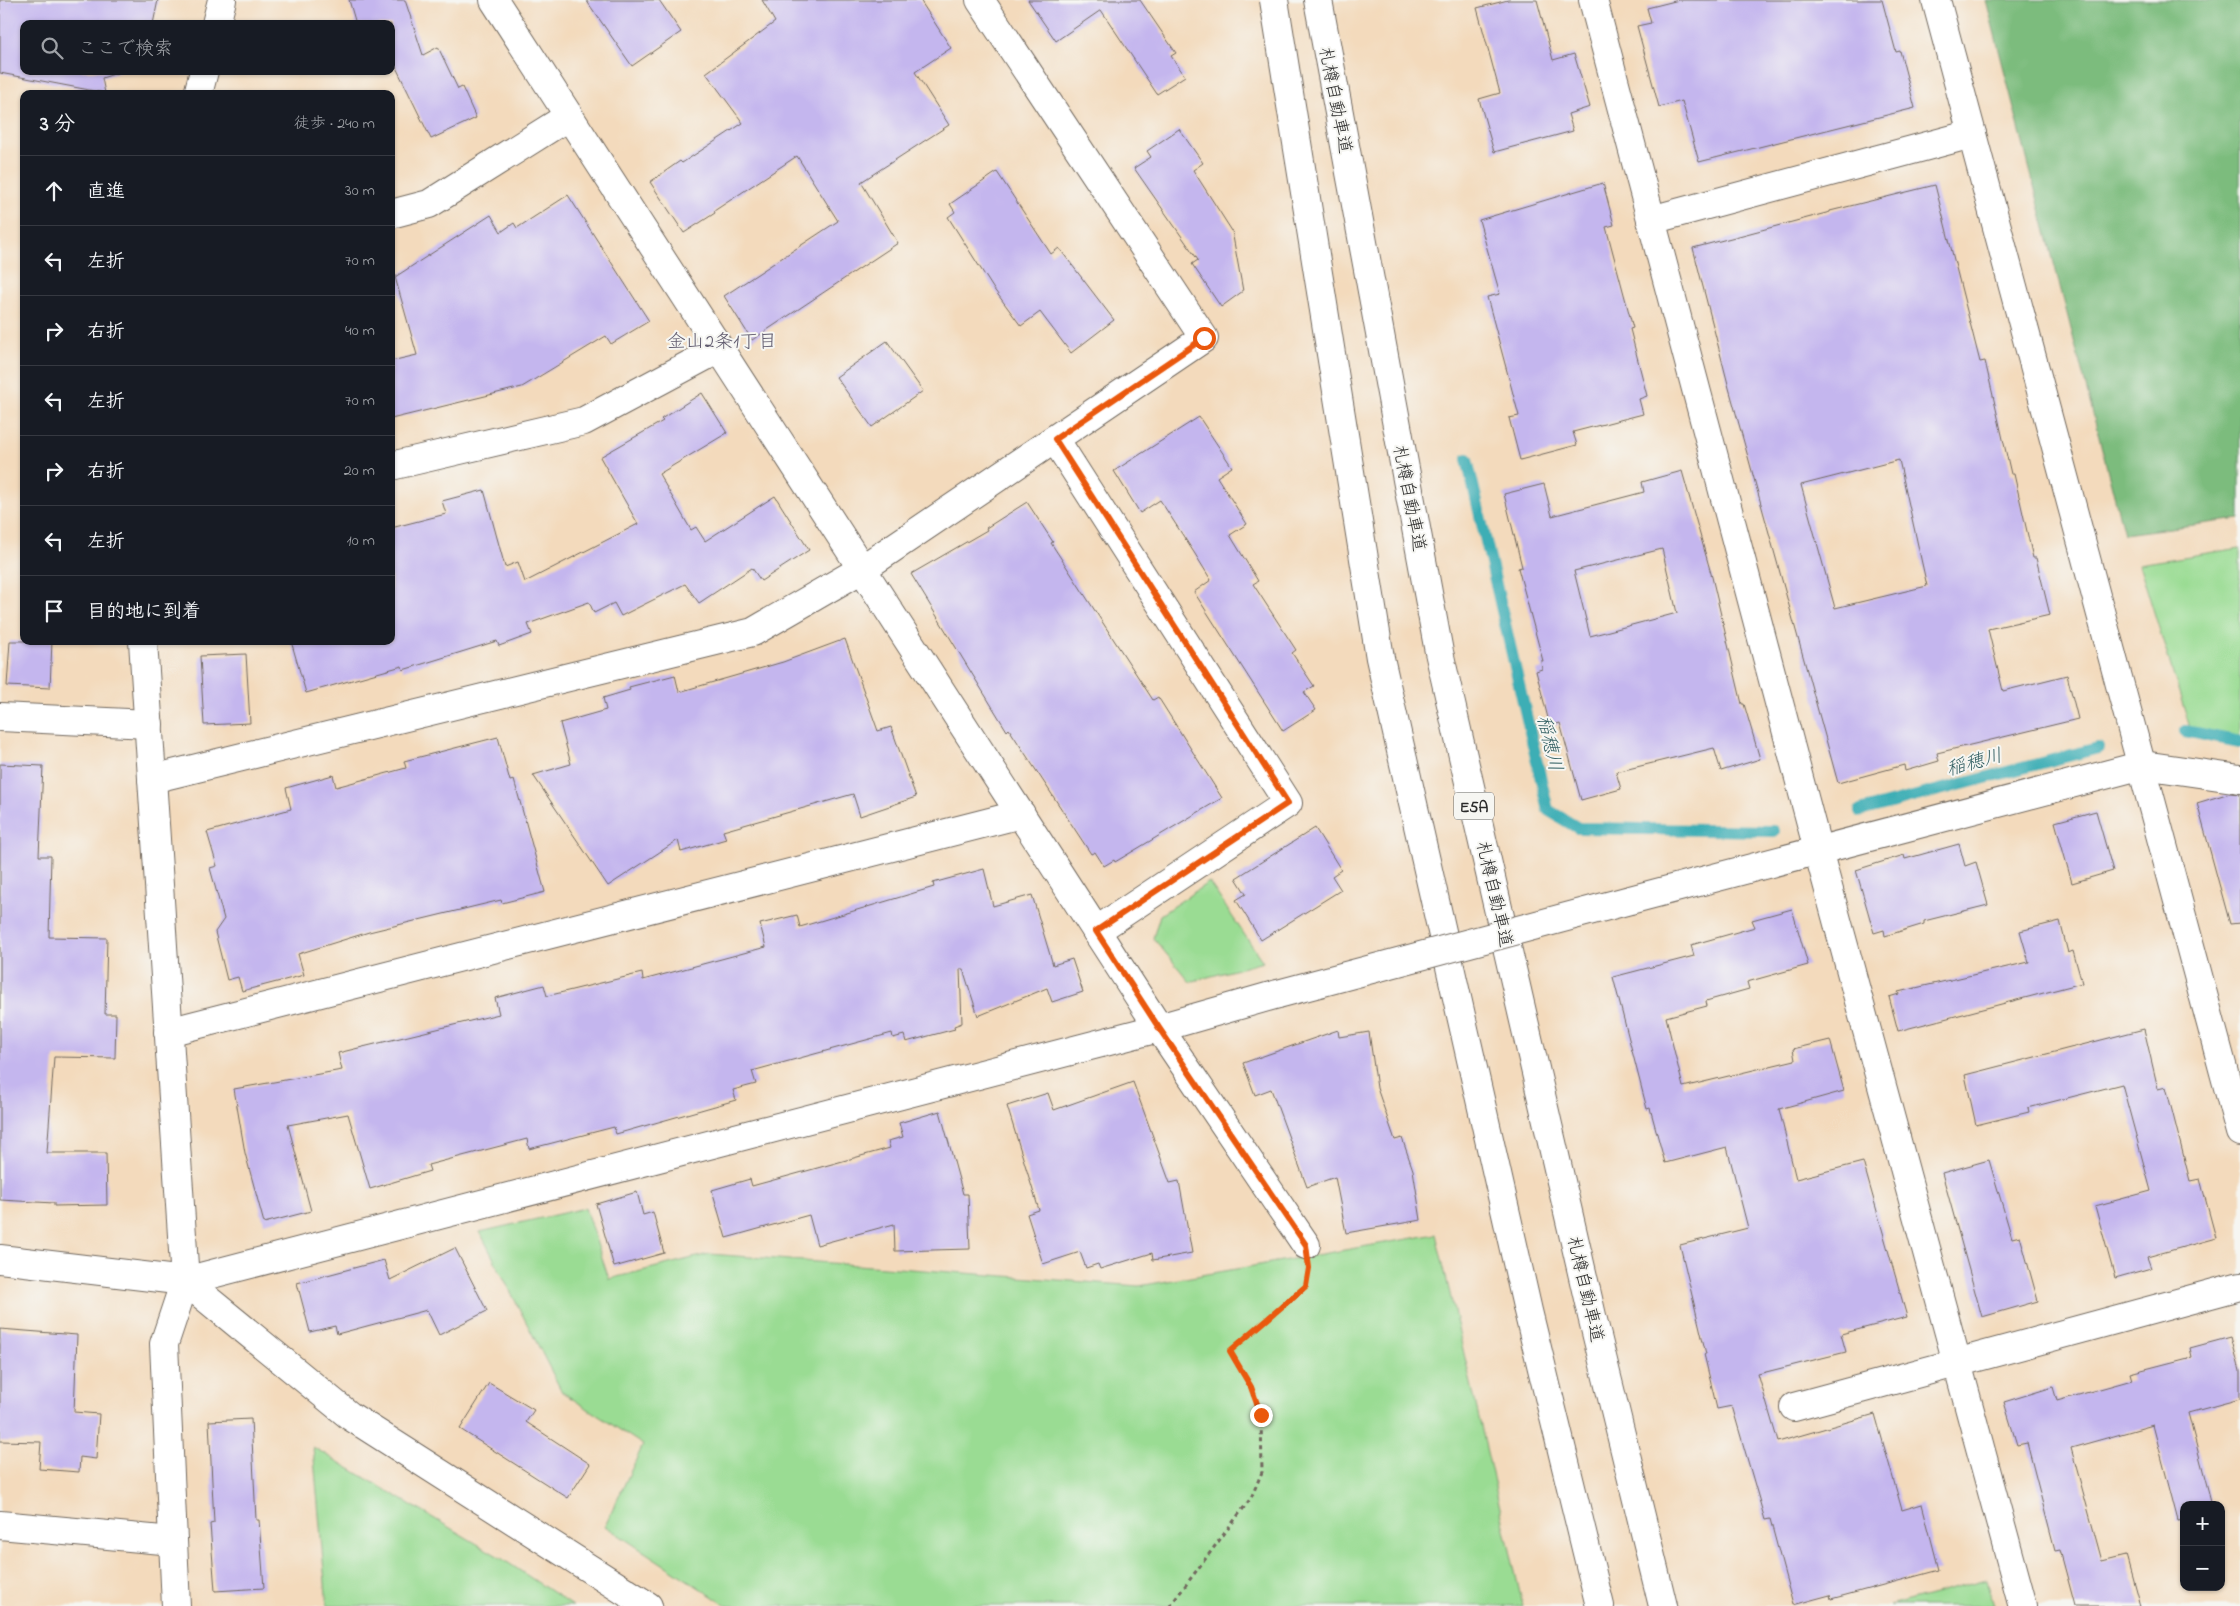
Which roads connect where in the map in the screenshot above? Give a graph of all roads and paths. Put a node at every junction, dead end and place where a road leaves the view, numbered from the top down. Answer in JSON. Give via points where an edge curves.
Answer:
{"nodes":[{"id":1,"x":222,"y":0,"type":"edge"},
{"id":2,"x":494,"y":0,"type":"edge"},
{"id":3,"x":980,"y":0,"type":"edge"},
{"id":4,"x":1260,"y":0,"type":"edge"},
{"id":5,"x":1274,"y":0,"type":"edge"},
{"id":6,"x":1318,"y":0,"type":"edge"},
{"id":7,"x":1593,"y":0,"type":"edge"},
{"id":8,"x":1936,"y":0,"type":"edge"},
{"id":9,"x":217,"y":20,"type":"edge"},
{"id":10,"x":1285,"y":69,"type":"junction"},
{"id":11,"x":203,"y":75,"type":"edge"},
{"id":12,"x":199,"y":90,"type":"edge"},
{"id":13,"x":570,"y":116,"type":"junction"},
{"id":14,"x":1972,"y":134,"type":"junction"},
{"id":15,"x":395,"y":213,"type":"edge"},
{"id":16,"x":1652,"y":220,"type":"junction"},
{"id":17,"x":720,"y":349,"type":"junction"},
{"id":18,"x":1055,"y":439,"type":"junction"},
{"id":19,"x":395,"y":465,"type":"edge"},
{"id":20,"x":862,"y":569,"type":"junction"},
{"id":21,"x":143,"y":645,"type":"edge"},
{"id":22,"x":0,"y":717,"type":"edge"},
{"id":23,"x":149,"y":724,"type":"junction"},
{"id":24,"x":2143,"y":765,"type":"junction"},
{"id":25,"x":152,"y":779,"type":"junction"},
{"id":26,"x":2240,"y":779,"type":"edge"},
{"id":27,"x":1021,"y":814,"type":"junction"},
{"id":28,"x":1818,"y":850,"type":"junction"},
{"id":29,"x":1096,"y":931,"type":"junction"},
{"id":30,"x":1159,"y":1028,"type":"junction"},
{"id":31,"x":168,"y":1032,"type":"junction"},
{"id":32,"x":2240,"y":1132,"type":"edge"},
{"id":33,"x":1306,"y":1245,"type":"joint"},
{"id":34,"x":0,"y":1259,"type":"edge"},
{"id":35,"x":185,"y":1282,"type":"junction"},
{"id":36,"x":2240,"y":1286,"type":"edge"},
{"id":37,"x":1957,"y":1364,"type":"junction"},
{"id":38,"x":1794,"y":1407,"type":"dead end"},
{"id":39,"x":0,"y":1525,"type":"edge"},
{"id":40,"x":173,"y":1541,"type":"junction"},
{"id":41,"x":176,"y":1606,"type":"edge"},
{"id":42,"x":648,"y":1606,"type":"edge"},
{"id":43,"x":1170,"y":1606,"type":"edge"},
{"id":44,"x":1600,"y":1606,"type":"edge"},
{"id":45,"x":1663,"y":1606,"type":"edge"},
{"id":46,"x":2023,"y":1606,"type":"edge"}],
"edges":[{"from":1,"to":9,"type":"main road"},
{"from":2,"to":13,"type":"main road"},
{"from":3,"to":18,"type":"main road","via":[[1204,338]]},
{"from":4,"to":10,"type":"main road"},
{"from":5,"to":10,"type":"main road"},
{"from":6,"to":45,"type":"main road","name":"札樽自動車道","number":"E5A","via":[[1439,652],[1592,1316]]},
{"from":7,"to":16,"type":"main road"},
{"from":8,"to":14,"type":"main road"},
{"from":10,"to":44,"type":"main road","via":[[1380,658],[1526,1301]]},
{"from":11,"to":12,"type":"main road"},
{"from":13,"to":15,"type":"main road","via":[[428,204]]},
{"from":13,"to":17,"type":"main road"},
{"from":14,"to":16,"type":"main road"},
{"from":14,"to":24,"type":"main road"},
{"from":16,"to":28,"type":"main road"},
{"from":17,"to":19,"type":"main road","via":[[584,421]]},
{"from":17,"to":20,"type":"main road"},
{"from":18,"to":20,"type":"main road"},
{"from":18,"to":29,"type":"main road","via":[[1288,803]]},
{"from":20,"to":25,"type":"main road","via":[[753,632]]},
{"from":20,"to":27,"type":"main road"},
{"from":21,"to":23,"type":"main road"},
{"from":22,"to":23,"type":"main road"},
{"from":23,"to":25,"type":"main road"},
{"from":24,"to":26,"type":"main road"},
{"from":24,"to":28,"type":"main road"},
{"from":24,"to":32,"type":"main road"},
{"from":25,"to":31,"type":"main road"},
{"from":27,"to":29,"type":"main road"},
{"from":27,"to":31,"type":"main road"},
{"from":28,"to":30,"type":"main road","bridge":true},
{"from":28,"to":37,"type":"main road"},
{"from":29,"to":30,"type":"main road"},
{"from":30,"to":33,"type":"main road"},
{"from":30,"to":35,"type":"main road"},
{"from":31,"to":35,"type":"main road"},
{"from":33,"to":43,"type":"path","via":[[1309,1268],[1306,1286],[1230,1351],[1251,1387],[1261,1415],[1262,1472],[1251,1498]]},
{"from":34,"to":35,"type":"main road"},
{"from":35,"to":40,"type":"main road","via":[[164,1344]]},
{"from":35,"to":42,"type":"main road","via":[[350,1416]]},
{"from":36,"to":37,"type":"main road"},
{"from":37,"to":38,"type":"main road"},
{"from":37,"to":46,"type":"main road"},
{"from":39,"to":40,"type":"main road"},
{"from":40,"to":41,"type":"main road"}]}
